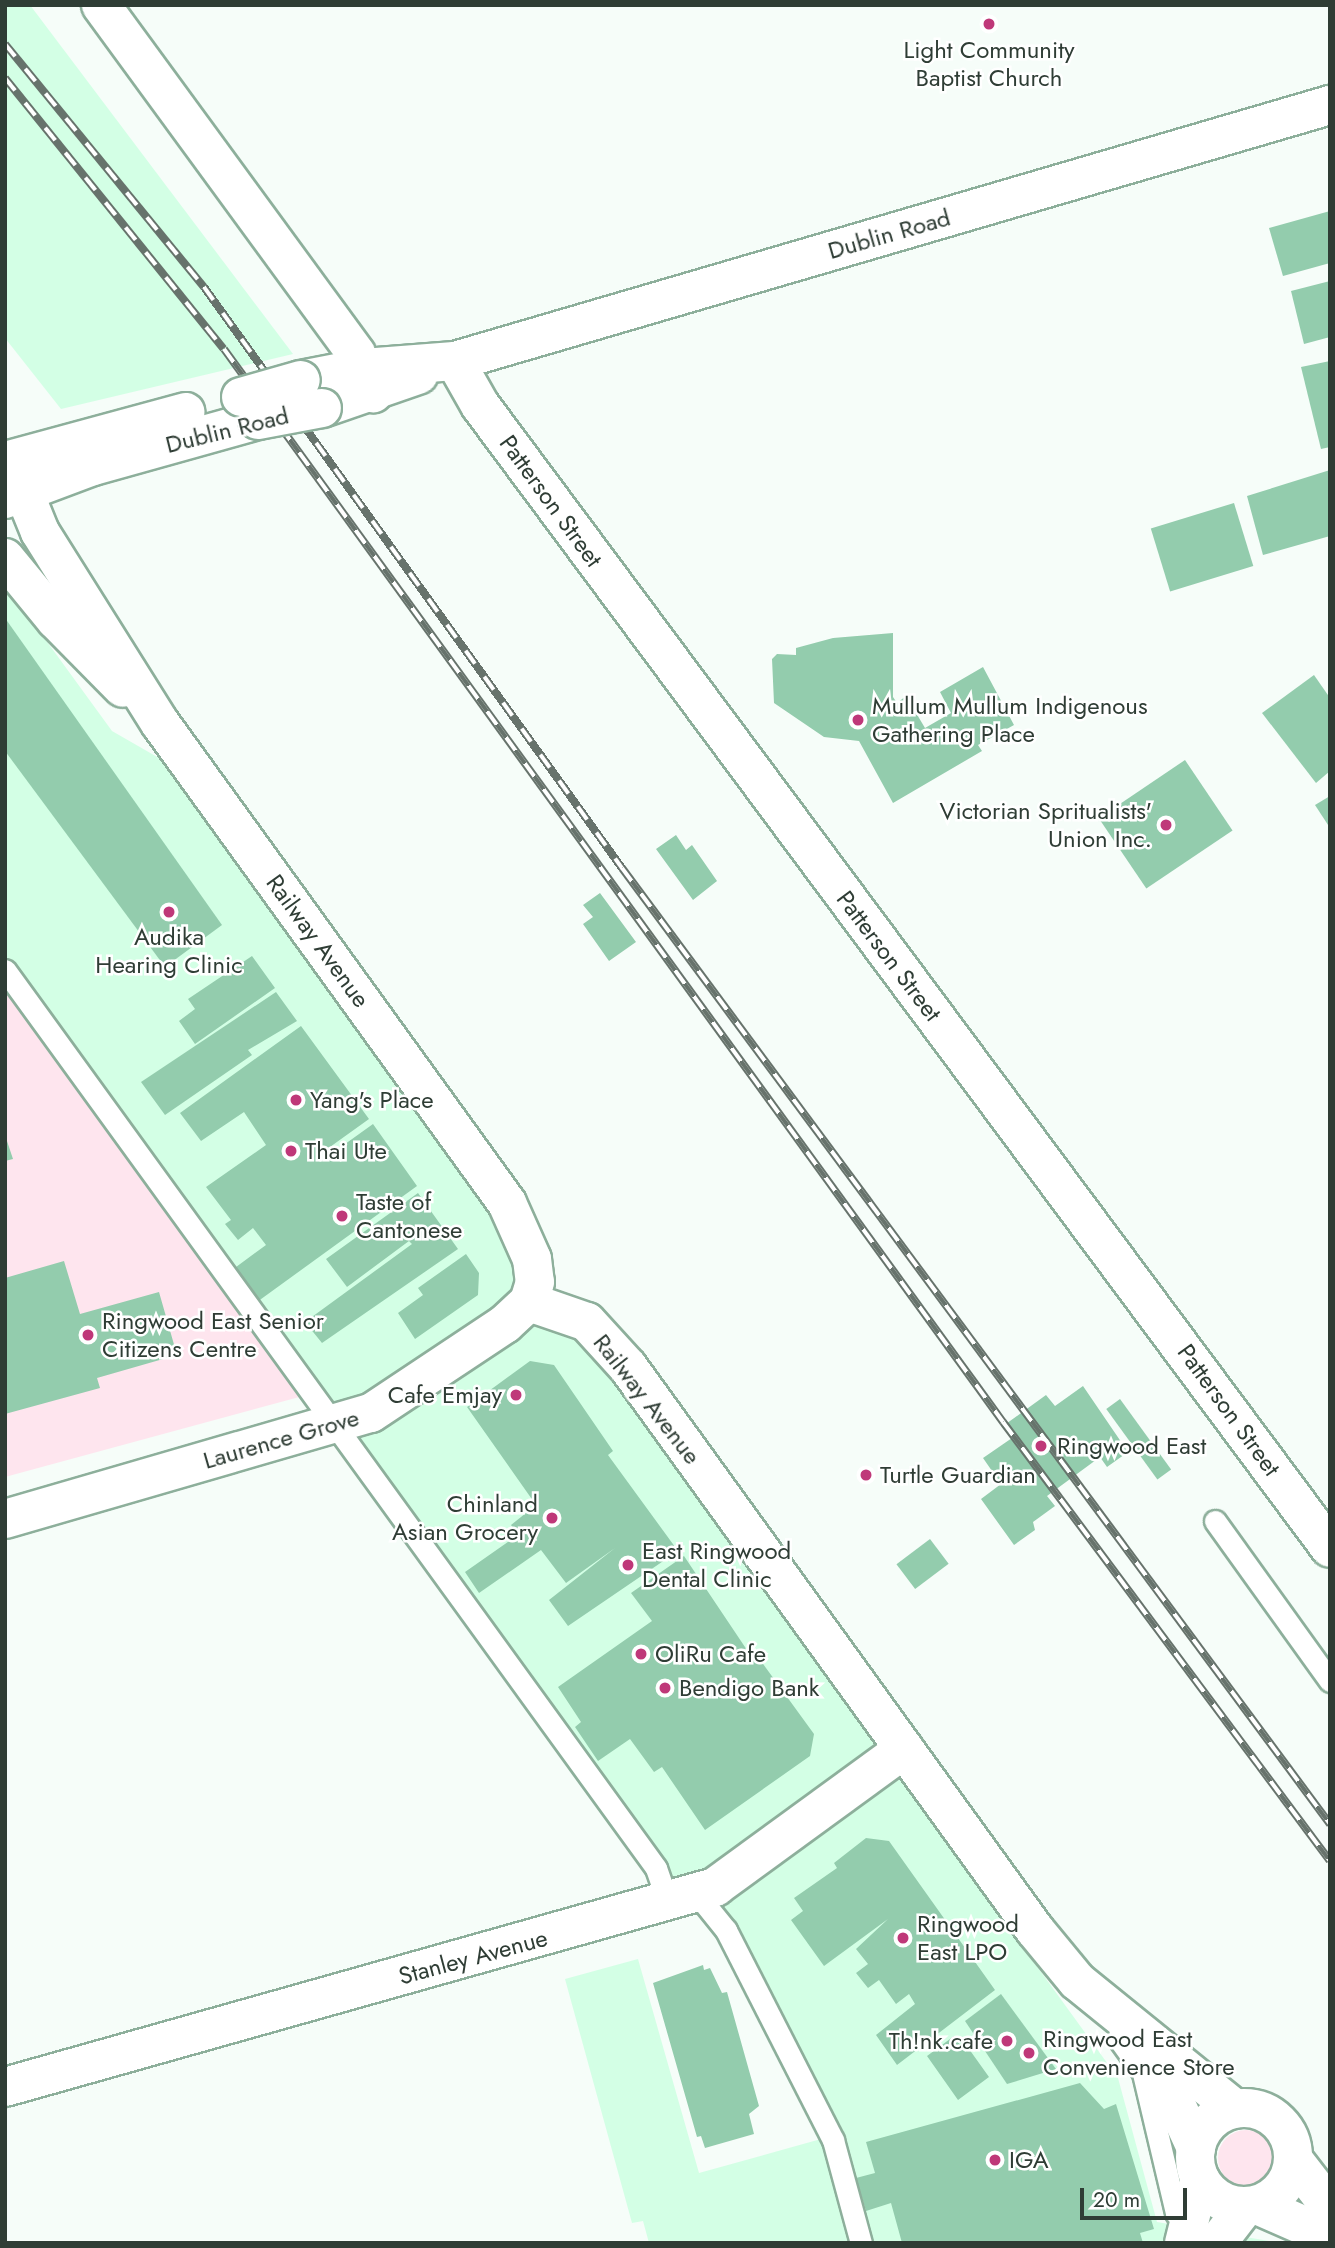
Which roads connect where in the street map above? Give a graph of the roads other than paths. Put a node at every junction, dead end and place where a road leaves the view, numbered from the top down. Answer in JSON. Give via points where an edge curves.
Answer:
{"nodes":[{"id":1,"x":101,"y":5,"type":"edge"},
{"id":2,"x":1330,"y":105,"type":"edge"},
{"id":3,"x":452,"y":361,"type":"junction"},
{"id":4,"x":368,"y":380,"type":"junction"},
{"id":5,"x":10,"y":472,"type":"edge"},
{"id":6,"x":5,"y":558,"type":"edge"},
{"id":7,"x":160,"y":723,"type":"junction"},
{"id":8,"x":5,"y":970,"type":"edge"},
{"id":9,"x":529,"y":1302,"type":"junction"},
{"id":10,"x":335,"y":1426,"type":"junction"},
{"id":11,"x":5,"y":1518,"type":"edge"},
{"id":12,"x":1215,"y":1521,"type":"dead end"},
{"id":13,"x":1330,"y":1548,"type":"edge"},
{"id":14,"x":1330,"y":1681,"type":"edge"},
{"id":15,"x":904,"y":1749,"type":"junction"},
{"id":16,"x":682,"y":1898,"type":"junction"},
{"id":17,"x":1115,"y":2014,"type":"junction"},
{"id":18,"x":1140,"y":2057,"type":"junction"},
{"id":19,"x":5,"y":2087,"type":"edge"},
{"id":20,"x":1235,"y":2109,"type":"junction"},
{"id":21,"x":1293,"y":2159,"type":"junction"},
{"id":22,"x":1198,"y":2164,"type":"junction"},
{"id":23,"x":1251,"y":2206,"type":"junction"},
{"id":24,"x":1330,"y":2207,"type":"edge"},
{"id":25,"x":1330,"y":2237,"type":"edge"},
{"id":26,"x":1204,"y":2238,"type":"edge"},
{"id":27,"x":861,"y":2243,"type":"edge"}],
"edges":[{"from":1,"to":4,"type":"street"},
{"from":2,"to":3,"type":"street","name":"Dublin Road"},
{"from":3,"to":4,"type":"street","name":"Dublin Road"},
{"from":3,"to":13,"type":"street","name":"Patterson Street","via":[[480,405]]},
{"from":4,"to":5,"type":"street","name":"Dublin Road","bridge":true,"via":[[249,409],[93,466]]},
{"from":5,"to":7,"type":"street","name":"Railway Avenue","via":[[40,532]]},
{"from":6,"to":7,"type":"street","name":"Railway Avenue","via":[[70,636]]},
{"from":7,"to":9,"type":"street","name":"Railway Avenue","via":[[507,1203],[532,1259],[535,1282]]},
{"from":8,"to":10,"type":"lane"},
{"from":9,"to":10,"type":"street","name":"Laurence Grove","via":[[392,1403]]},
{"from":9,"to":15,"type":"street","name":"Railway Avenue","via":[[586,1322],[628,1367]]},
{"from":10,"to":11,"type":"street","name":"Laurence Grove"},
{"from":10,"to":16,"type":"lane"},
{"from":12,"to":14,"type":"lane"},
{"from":15,"to":16,"type":"street","name":"Stanley Avenue","via":[[730,1877]]},
{"from":15,"to":17,"type":"street","name":"Railway Avenue","via":[[1035,1930],[1077,1981]]},
{"from":16,"to":19,"type":"street","name":"Stanley Avenue"},
{"from":16,"to":27,"type":"lane","via":[[726,1930],[833,2140]]},
{"from":17,"to":18,"type":"street","name":"Railway Avenue"},
{"from":17,"to":20,"type":"street","name":"Railway Avenue"},
{"from":18,"to":22,"type":"street","name":"Railway Avenue","via":[[1175,2102]]},
{"from":18,"to":26,"type":"lane","via":[[1176,2213]]},
{"from":20,"to":21,"type":"street","via":[[1258,2110],[1278,2122],[1290,2141]]},
{"from":20,"to":22,"type":"street","via":[[1206,2127]]},
{"from":21,"to":23,"type":"street","via":[[1279,2193]]},
{"from":21,"to":24,"type":"street"},
{"from":22,"to":23,"type":"street","via":[[1219,2199]]},
{"from":22,"to":26,"type":"street"},
{"from":23,"to":25,"type":"street"},
{"from":23,"to":26,"type":"street"}]}
